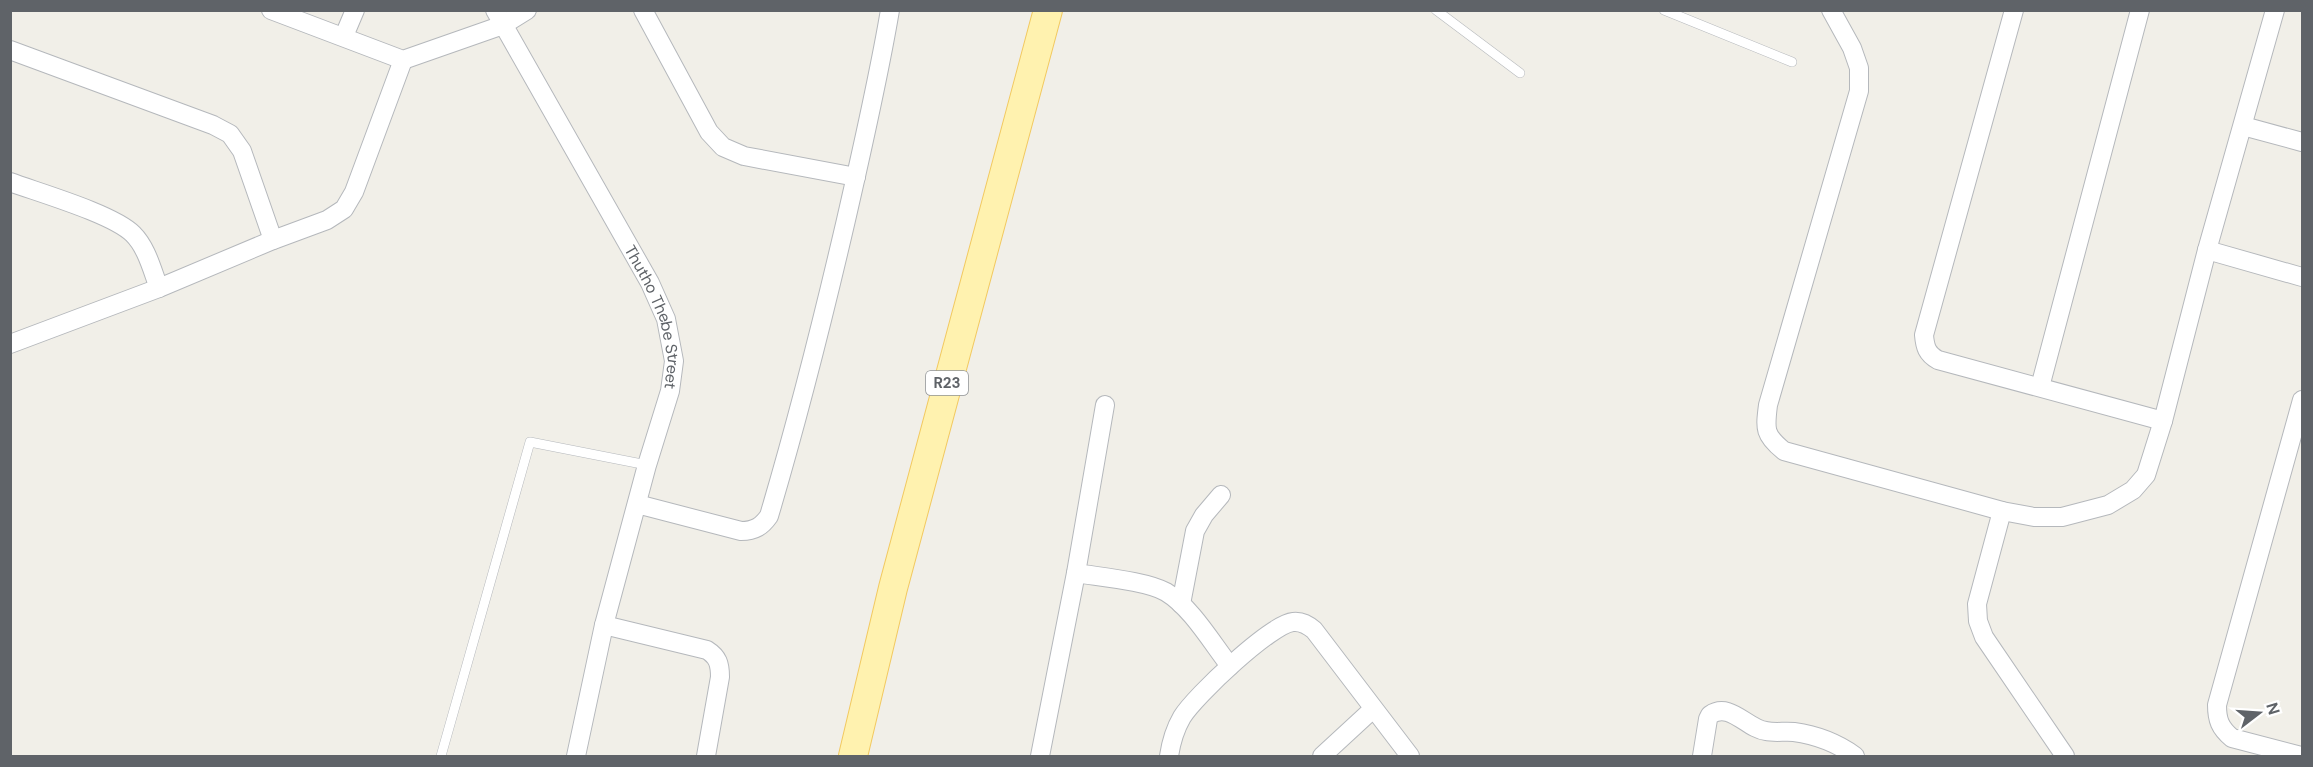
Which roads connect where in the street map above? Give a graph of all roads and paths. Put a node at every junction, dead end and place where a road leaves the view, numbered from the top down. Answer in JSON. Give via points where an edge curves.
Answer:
{"nodes":[{"id":1,"x":271,"y":10,"type":"edge"},
{"id":2,"x":355,"y":10,"type":"edge"},
{"id":3,"x":528,"y":10,"type":"edge"},
{"id":4,"x":643,"y":10,"type":"edge"},
{"id":5,"x":890,"y":10,"type":"edge"},
{"id":6,"x":1048,"y":10,"type":"edge"},
{"id":7,"x":1066,"y":10,"type":"edge"},
{"id":8,"x":1436,"y":10,"type":"edge"},
{"id":9,"x":1664,"y":10,"type":"edge"},
{"id":10,"x":1831,"y":10,"type":"edge"},
{"id":11,"x":2014,"y":10,"type":"edge"},
{"id":12,"x":2140,"y":10,"type":"edge"},
{"id":13,"x":2275,"y":10,"type":"edge"},
{"id":14,"x":499,"y":18,"type":"edge"},
{"id":15,"x":344,"y":36,"type":"junction"},
{"id":16,"x":10,"y":50,"type":"edge"},
{"id":17,"x":403,"y":60,"type":"junction"},
{"id":18,"x":1792,"y":62,"type":"dead end"},
{"id":19,"x":1520,"y":73,"type":"dead end"},
{"id":20,"x":2243,"y":126,"type":"junction"},
{"id":21,"x":2302,"y":142,"type":"edge"},
{"id":22,"x":856,"y":177,"type":"junction"},
{"id":23,"x":10,"y":182,"type":"edge"},
{"id":24,"x":273,"y":240,"type":"junction"},
{"id":25,"x":2207,"y":250,"type":"junction"},
{"id":26,"x":2302,"y":277,"type":"edge"},
{"id":27,"x":159,"y":288,"type":"junction"},
{"id":28,"x":10,"y":344,"type":"edge"},
{"id":29,"x":2040,"y":387,"type":"junction"},
{"id":30,"x":2302,"y":400,"type":"edge"},
{"id":31,"x":1105,"y":405,"type":"dead end"},
{"id":32,"x":2163,"y":421,"type":"junction"},
{"id":33,"x":647,"y":465,"type":"junction"},
{"id":34,"x":1221,"y":495,"type":"dead end"},
{"id":35,"x":637,"y":504,"type":"junction"},
{"id":36,"x":2002,"y":511,"type":"junction"},
{"id":37,"x":1076,"y":573,"type":"junction"},
{"id":38,"x":1181,"y":604,"type":"junction"},
{"id":39,"x":604,"y":625,"type":"junction"},
{"id":40,"x":1230,"y":666,"type":"junction"},
{"id":41,"x":1373,"y":709,"type":"junction"},
{"id":42,"x":441,"y":756,"type":"edge"},
{"id":43,"x":576,"y":756,"type":"edge"},
{"id":44,"x":706,"y":756,"type":"edge"},
{"id":45,"x":853,"y":756,"type":"edge"},
{"id":46,"x":873,"y":756,"type":"edge"},
{"id":47,"x":1040,"y":756,"type":"edge"},
{"id":48,"x":1169,"y":756,"type":"edge"},
{"id":49,"x":1322,"y":756,"type":"edge"},
{"id":50,"x":1410,"y":756,"type":"edge"},
{"id":51,"x":1702,"y":756,"type":"edge"},
{"id":52,"x":1855,"y":756,"type":"edge"},
{"id":53,"x":2065,"y":756,"type":"edge"},
{"id":54,"x":2301,"y":756,"type":"edge"}],
"edges":[{"from":1,"to":15,"type":"street"},
{"from":2,"to":15,"type":"street"},
{"from":3,"to":14,"type":"street"},
{"from":4,"to":22,"type":"street","via":[[709,132],[723,147],[744,156]]},
{"from":5,"to":22,"type":"street"},
{"from":6,"to":45,"type":"main road","number":"R23","via":[[899,566]]},
{"from":7,"to":46,"type":"main road","number":"R23","via":[[916,558]]},
{"from":8,"to":19,"type":"lane"},
{"from":9,"to":18,"type":"lane"},
{"from":10,"to":36,"type":"street","via":[[1859,68],[1859,91],[1768,405],[1766,426],[1770,440],[1784,451]]},
{"from":11,"to":29,"type":"street","via":[[1924,335],[1929,355],[1938,360]]},
{"from":12,"to":29,"type":"street"},
{"from":13,"to":20,"type":"street"},
{"from":14,"to":17,"type":"street"},
{"from":14,"to":33,"type":"street","name":"Thutho Thebe Street","via":[[650,282],[666,319],[674,361],[670,392]]},
{"from":15,"to":17,"type":"street"},
{"from":16,"to":24,"type":"street","via":[[230,134],[242,150]]},
{"from":17,"to":24,"type":"street","via":[[354,192],[344,208],[327,220]]},
{"from":20,"to":21,"type":"street"},
{"from":20,"to":25,"type":"street"},
{"from":22,"to":35,"type":"street","via":[[801,408],[769,516],[758,528],[741,531]]},
{"from":23,"to":27,"type":"street","via":[[117,222],[143,247]]},
{"from":24,"to":27,"type":"street"},
{"from":25,"to":26,"type":"street"},
{"from":25,"to":32,"type":"street"},
{"from":27,"to":28,"type":"street"},
{"from":29,"to":32,"type":"street"},
{"from":30,"to":54,"type":"street","via":[[2217,705],[2217,720],[2232,738]]},
{"from":31,"to":37,"type":"street"},
{"from":32,"to":36,"type":"street","via":[[2146,475],[2133,490],[2109,505],[2062,517]]},
{"from":33,"to":35,"type":"street","name":"Thutho Thebe Street"},
{"from":33,"to":42,"type":"lane","via":[[530,442]]},
{"from":34,"to":38,"type":"street","via":[[1195,531]]},
{"from":35,"to":39,"type":"street","name":"Thutho Thebe Street"},
{"from":36,"to":53,"type":"street","via":[[1977,604],[1978,621],[1984,637]]},
{"from":37,"to":38,"type":"street","via":[[1147,586],[1165,592]]},
{"from":37,"to":47,"type":"street"},
{"from":38,"to":40,"type":"street"},
{"from":39,"to":43,"type":"street","name":"Thutho Thebe Street"},
{"from":39,"to":44,"type":"street","via":[[707,650],[717,656],[720,677]]},
{"from":40,"to":41,"type":"street","via":[[1282,625],[1305,623]]},
{"from":40,"to":48,"type":"street","via":[[1197,697],[1181,719]]},
{"from":41,"to":49,"type":"street"},
{"from":41,"to":50,"type":"street"},
{"from":51,"to":52,"type":"street","via":[[1708,719],[1720,711],[1766,731],[1822,738]]}]}
